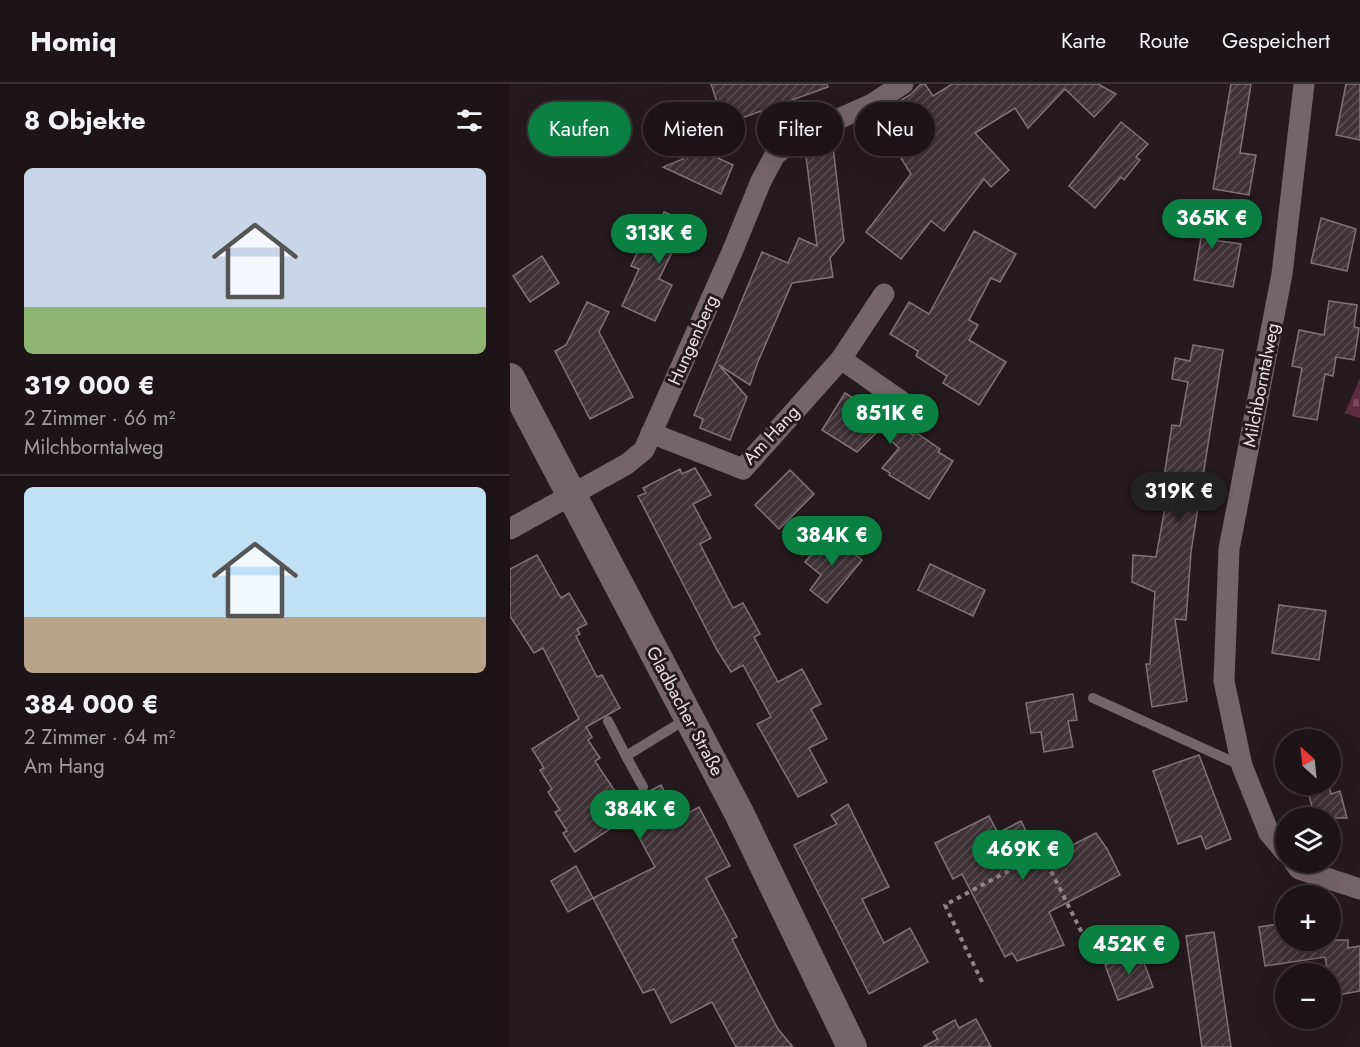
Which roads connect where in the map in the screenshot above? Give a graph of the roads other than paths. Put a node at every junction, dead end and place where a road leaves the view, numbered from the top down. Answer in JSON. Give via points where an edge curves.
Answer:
{"nodes":[{"id":1,"x":903,"y":84,"type":"edge"},
{"id":2,"x":1304,"y":84,"type":"edge"},
{"id":3,"x":884,"y":294,"type":"dead end"},
{"id":4,"x":841,"y":359,"type":"junction"},
{"id":5,"x":510,"y":378,"type":"edge"},
{"id":6,"x":908,"y":406,"type":"dead end"},
{"id":7,"x":651,"y":433,"type":"junction"},
{"id":8,"x":571,"y":496,"type":"junction"},
{"id":9,"x":510,"y":529,"type":"edge"},
{"id":10,"x":1093,"y":698,"type":"dead end"},
{"id":11,"x":689,"y":718,"type":"junction"},
{"id":12,"x":608,"y":721,"type":"dead end"},
{"id":13,"x":626,"y":756,"type":"junction"},
{"id":14,"x":1242,"y":766,"type":"junction"},
{"id":15,"x":643,"y":788,"type":"dead end"},
{"id":16,"x":1275,"y":840,"type":"edge"},
{"id":17,"x":1311,"y":873,"type":"edge"},
{"id":18,"x":1360,"y":889,"type":"edge"},
{"id":19,"x":852,"y":1047,"type":"edge"}],
"edges":[{"from":1,"to":7,"type":"street","name":"Hungenberg","via":[[872,104],[800,136],[775,155]]},
{"from":2,"to":14,"type":"street","name":"Milchborntalweg","via":[[1282,274],[1229,549],[1224,681]]},
{"from":3,"to":4,"type":"street","name":"Am Hang"},
{"from":4,"to":6,"type":"street"},
{"from":4,"to":7,"type":"street","name":"Am Hang","via":[[743,469]]},
{"from":5,"to":8,"type":"main road","name":"Gladbacher Straße"},
{"from":7,"to":8,"type":"street","name":"Hungenberg","via":[[644,450],[627,464]]},
{"from":8,"to":9,"type":"street","name":"Hungenberg"},
{"from":8,"to":11,"type":"main road","name":"Gladbacher Straße"},
{"from":10,"to":14,"type":"lane"},
{"from":11,"to":13,"type":"lane"},
{"from":11,"to":19,"type":"main road","name":"Gladbacher Straße"},
{"from":12,"to":13,"type":"lane"},
{"from":13,"to":15,"type":"lane"},
{"from":14,"to":16,"type":"street","name":"Milchborntalweg"},
{"from":17,"to":18,"type":"street"}]}
